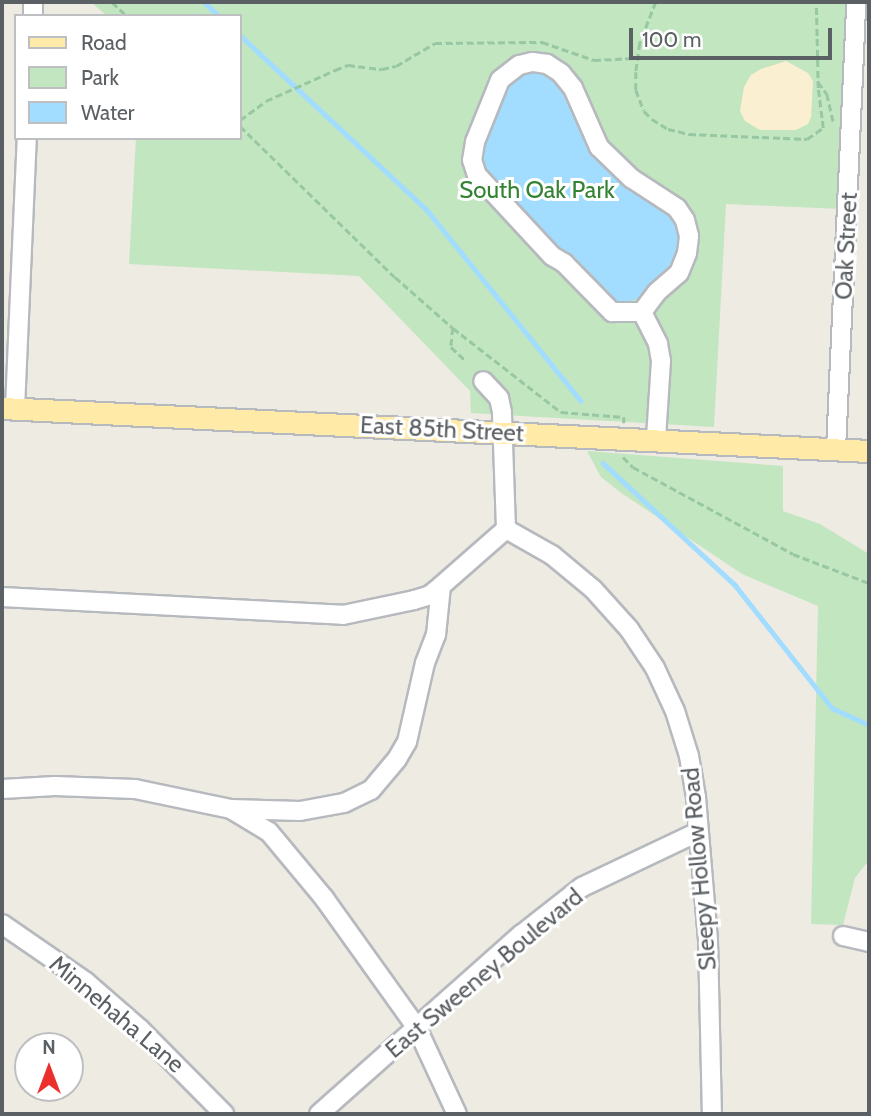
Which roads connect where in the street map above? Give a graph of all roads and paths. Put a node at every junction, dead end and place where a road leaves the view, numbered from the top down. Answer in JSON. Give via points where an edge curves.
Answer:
{"nodes":[{"id":1,"x":656,"y":2,"type":"edge"},
{"id":2,"x":816,"y":2,"type":"edge"},
{"id":3,"x":856,"y":2,"type":"edge"},
{"id":4,"x":636,"y":58,"type":"junction"},
{"id":5,"x":818,"y":81,"type":"junction"},
{"id":6,"x":242,"y":119,"type":"edge"},
{"id":7,"x":242,"y":128,"type":"edge"},
{"id":8,"x":27,"y":140,"type":"edge"},
{"id":9,"x":851,"y":148,"type":"junction"},
{"id":10,"x":642,"y":312,"type":"junction"},
{"id":11,"x":453,"y":328,"type":"junction"},
{"id":12,"x":464,"y":359,"type":"dead end"},
{"id":13,"x":482,"y":381,"type":"dead end"},
{"id":14,"x":8,"y":408,"type":"edge"},
{"id":15,"x":624,"y":421,"type":"dead end"},
{"id":16,"x":505,"y":433,"type":"junction"},
{"id":17,"x":656,"y":439,"type":"junction"},
{"id":18,"x":836,"y":449,"type":"junction"},
{"id":19,"x":869,"y":451,"type":"edge"},
{"id":20,"x":624,"y":460,"type":"dead end"},
{"id":21,"x":506,"y":529,"type":"junction"},
{"id":22,"x":869,"y":583,"type":"edge"},
{"id":23,"x":441,"y":586,"type":"junction"},
{"id":24,"x":2,"y":597,"type":"edge"},
{"id":25,"x":2,"y":789,"type":"edge"},
{"id":26,"x":231,"y":809,"type":"junction"},
{"id":27,"x":698,"y":832,"type":"junction"},
{"id":28,"x":2,"y":924,"type":"edge"},
{"id":29,"x":843,"y":936,"type":"dead end"},
{"id":30,"x":869,"y":942,"type":"edge"},
{"id":31,"x":417,"y":1028,"type":"junction"},
{"id":32,"x":224,"y":1114,"type":"edge"},
{"id":33,"x":319,"y":1114,"type":"edge"},
{"id":34,"x":457,"y":1114,"type":"edge"},
{"id":35,"x":712,"y":1114,"type":"edge"}],
"edges":[{"from":1,"to":4,"type":"path"},
{"from":2,"to":5,"type":"path"},
{"from":3,"to":9,"type":"street","name":"Oak Street"},
{"from":4,"to":5,"type":"path","via":[[636,90],[643,111],[668,129],[689,134],[814,137],[823,128]]},
{"from":4,"to":6,"type":"path","via":[[594,60],[560,46],[522,42],[435,43],[396,66],[348,65],[335,70],[272,99]]},
{"from":5,"to":9,"type":"path","via":[[827,94],[841,148]]},
{"from":7,"to":11,"type":"path"},
{"from":8,"to":14,"type":"street"},
{"from":9,"to":18,"type":"street","name":"Oak Street"},
{"from":10,"to":10,"type":"street","via":[[612,312],[477,175],[472,160],[475,142],[500,80],[519,65],[547,64],[561,73],[573,88],[599,147],[631,178],[677,208],[685,220],[689,236],[679,273]]},
{"from":10,"to":17,"type":"street","via":[[661,361]]},
{"from":11,"to":12,"type":"path","via":[[451,347]]},
{"from":11,"to":15,"type":"path","via":[[561,412],[624,416]]},
{"from":13,"to":16,"type":"street","via":[[499,398]]},
{"from":14,"to":16,"type":"main road","name":"East 85th Street"},
{"from":16,"to":17,"type":"main road","name":"East 85th Street"},
{"from":16,"to":21,"type":"street"},
{"from":17,"to":18,"type":"main road","name":"East 85th Street"},
{"from":18,"to":19,"type":"main road","name":"East 85th Street"},
{"from":20,"to":22,"type":"path","via":[[793,554]]},
{"from":21,"to":23,"type":"street"},
{"from":21,"to":27,"type":"street","name":"Sleepy Hollow Road","via":[[552,555],[593,589],[629,629],[655,668],[689,757]]},
{"from":23,"to":24,"type":"street","via":[[414,600],[343,615]]},
{"from":23,"to":26,"type":"street","via":[[436,635],[407,742],[371,790],[344,803],[300,811]]},
{"from":25,"to":26,"type":"street","via":[[135,789]]},
{"from":26,"to":31,"type":"street","via":[[270,832]]},
{"from":27,"to":31,"type":"street","name":"East Sweeney Boulevard","via":[[582,887]]},
{"from":27,"to":35,"type":"street","name":"Sleepy Hollow Road","via":[[708,941]]},
{"from":28,"to":32,"type":"street","name":"Minnehaha Lane","via":[[86,982],[140,1028]]},
{"from":29,"to":30,"type":"street"},
{"from":31,"to":33,"type":"street","name":"East Sweeney Boulevard"},
{"from":31,"to":34,"type":"street"}]}
